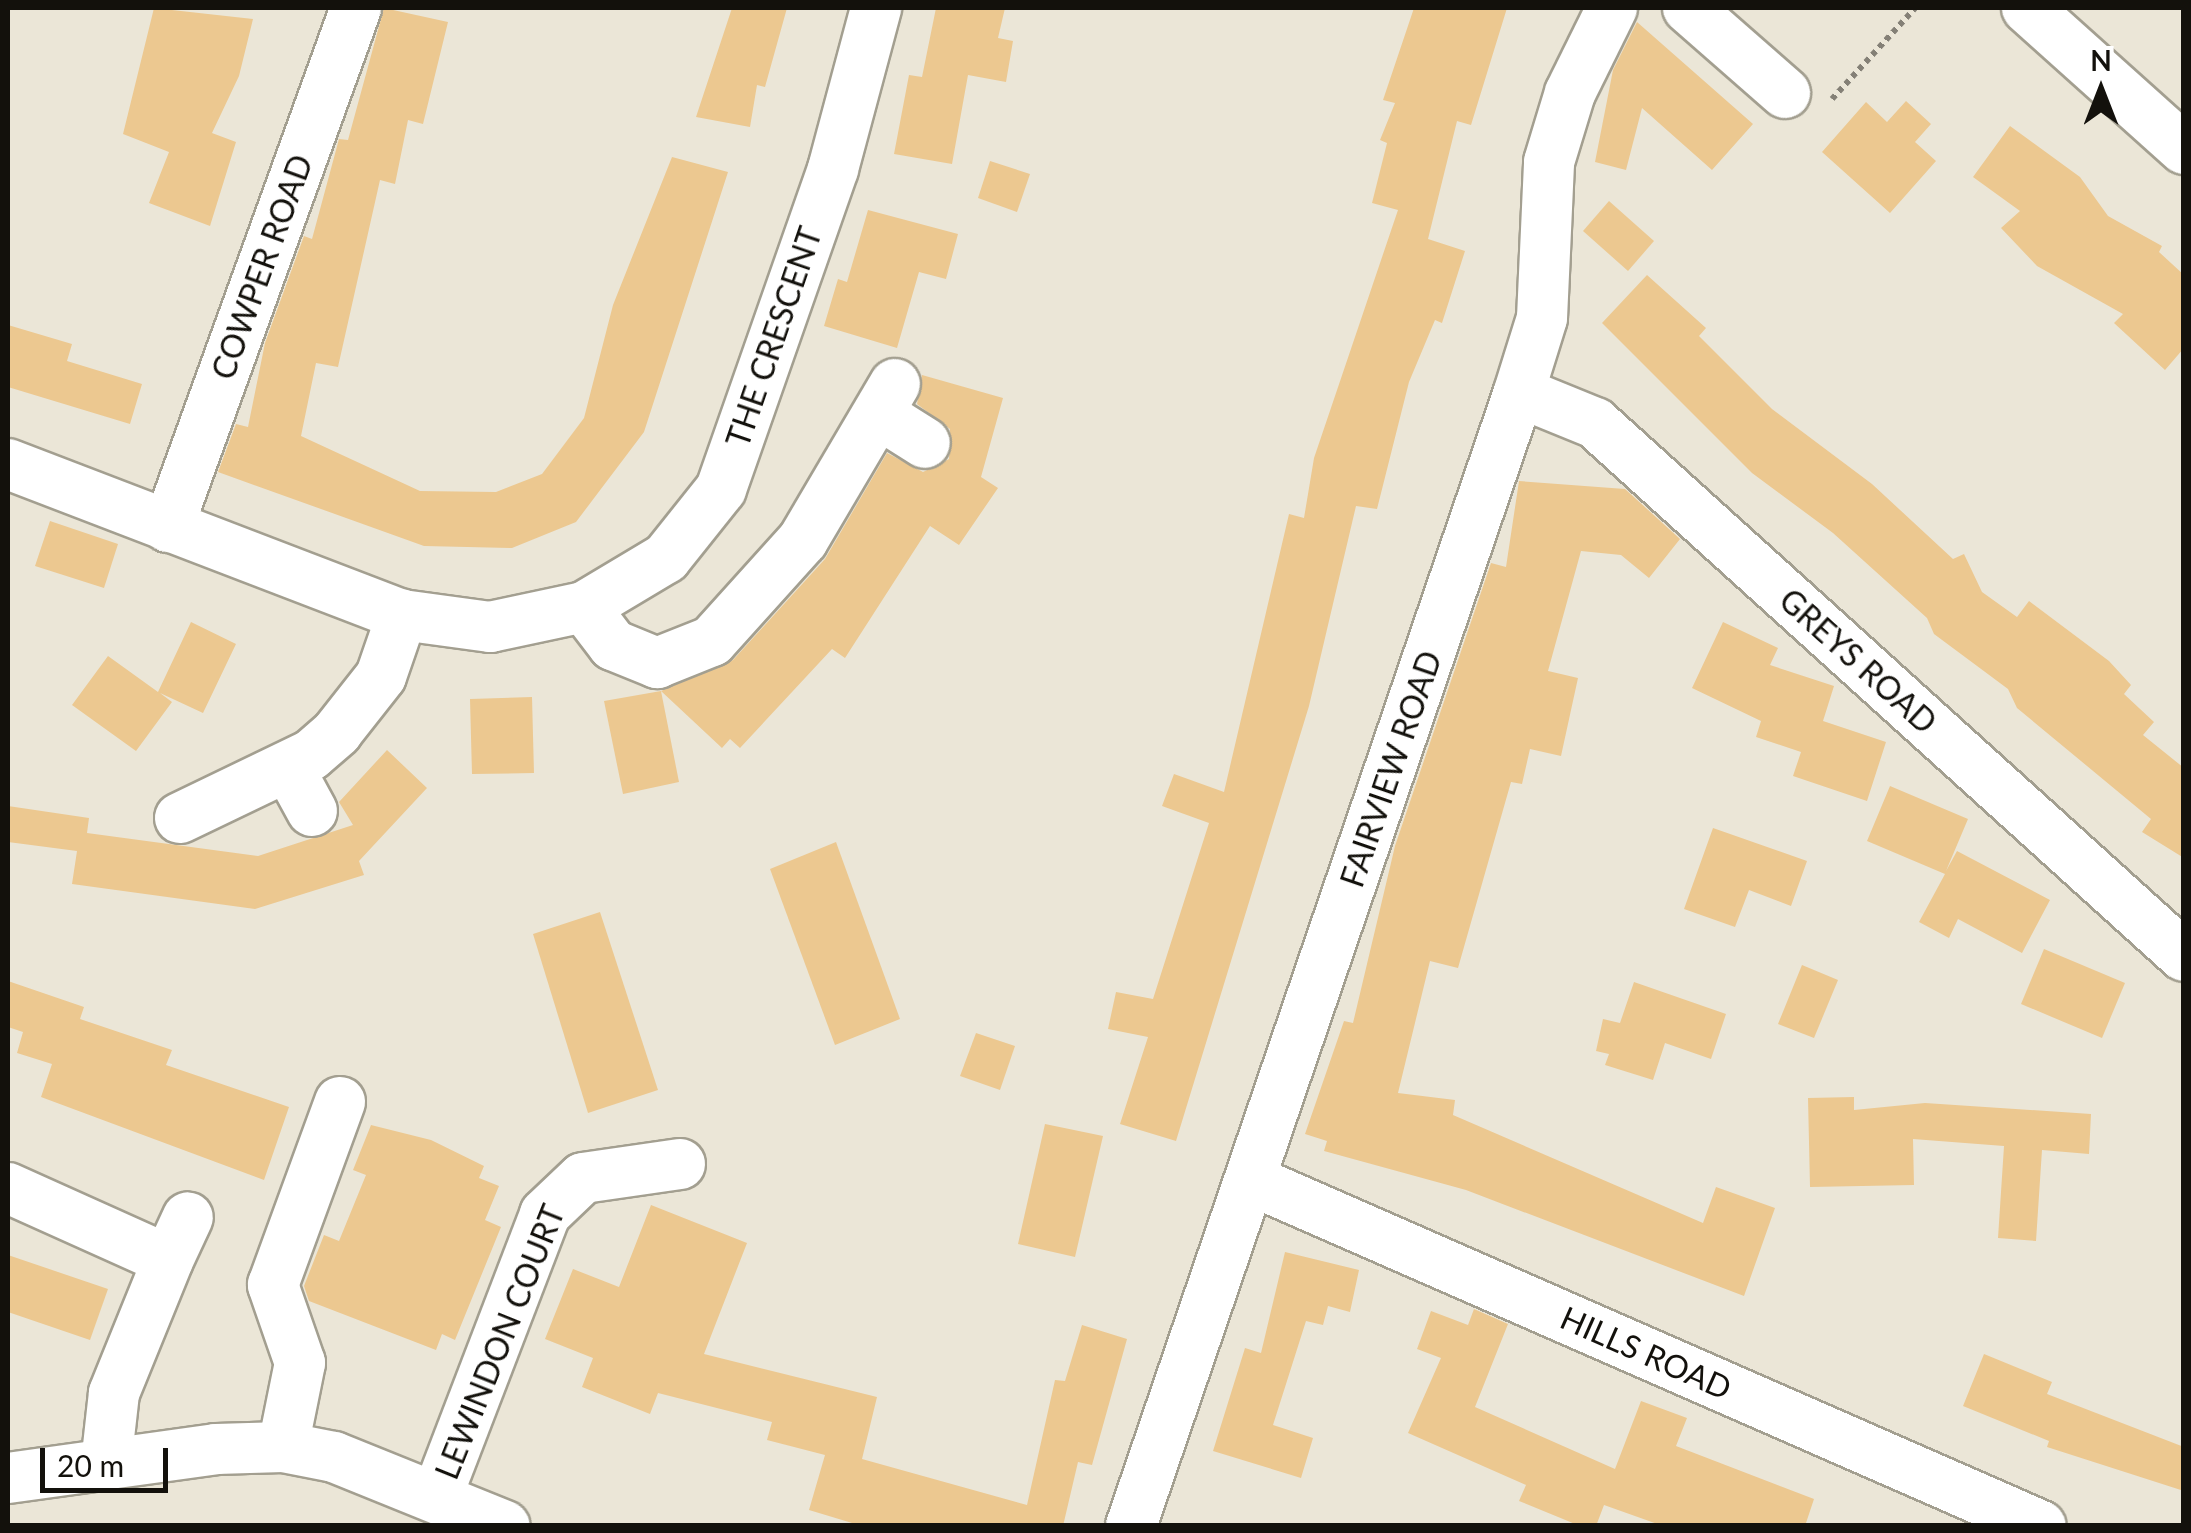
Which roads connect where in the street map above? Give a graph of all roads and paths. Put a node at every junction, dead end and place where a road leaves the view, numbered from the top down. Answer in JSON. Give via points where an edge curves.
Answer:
{"nodes":[{"id":1,"x":356,"y":8,"type":"edge"},
{"id":2,"x":876,"y":8,"type":"edge"},
{"id":3,"x":1612,"y":8,"type":"edge"},
{"id":4,"x":1688,"y":8,"type":"edge"},
{"id":5,"x":1915,"y":8,"type":"edge"},
{"id":6,"x":2028,"y":8,"type":"edge"},
{"id":7,"x":1784,"y":93,"type":"joint"},
{"id":8,"x":2184,"y":150,"type":"edge"},
{"id":9,"x":1519,"y":392,"type":"junction"},
{"id":10,"x":925,"y":444,"type":"dead end"},
{"id":11,"x":8,"y":464,"type":"edge"},
{"id":12,"x":168,"y":526,"type":"junction"},
{"id":13,"x":584,"y":607,"type":"junction"},
{"id":14,"x":402,"y":614,"type":"junction"},
{"id":15,"x":288,"y":767,"type":"junction"},
{"id":16,"x":312,"y":811,"type":"dead end"},
{"id":17,"x":180,"y":818,"type":"dead end"},
{"id":18,"x":2184,"y":956,"type":"edge"},
{"id":19,"x":340,"y":1102,"type":"dead end"},
{"id":20,"x":680,"y":1164,"type":"dead end"},
{"id":21,"x":1251,"y":1180,"type":"junction"},
{"id":22,"x":8,"y":1188,"type":"edge"},
{"id":23,"x":284,"y":1448,"type":"junction"},
{"id":24,"x":106,"y":1464,"type":"junction"},
{"id":25,"x":8,"y":1478,"type":"edge"},
{"id":26,"x":437,"y":1496,"type":"junction"},
{"id":27,"x":506,"y":1526,"type":"edge"},
{"id":28,"x":1131,"y":1526,"type":"edge"},
{"id":29,"x":2040,"y":1526,"type":"edge"}],
"edges":[{"from":1,"to":12,"type":"street","name":"COWPER ROAD"},
{"from":2,"to":13,"type":"street","name":"THE CRESCENT","via":[[833,169],[720,489],[666,558]]},
{"from":3,"to":9,"type":"street","name":"FAIRVIEW ROAD","via":[[1570,93],[1549,162],[1542,318]]},
{"from":4,"to":7,"type":"street"},
{"from":5,"to":7,"type":"path","via":[[1827,104]]},
{"from":6,"to":8,"type":"street"},
{"from":9,"to":18,"type":"street","name":"GREYS ROAD","via":[[1595,423]]},
{"from":9,"to":21,"type":"street","name":"FAIRVIEW ROAD"},
{"from":10,"to":13,"type":"street","via":[[887,399],[820,551],[729,653],[657,663],[613,645]]},
{"from":11,"to":12,"type":"street","name":"THE CRESCENT"},
{"from":12,"to":14,"type":"street","name":"THE CRESCENT"},
{"from":13,"to":14,"type":"street","name":"THE CRESCENT","via":[[490,627]]},
{"from":14,"to":15,"type":"street","via":[[364,702]]},
{"from":15,"to":16,"type":"street"},
{"from":15,"to":17,"type":"street"},
{"from":19,"to":23,"type":"street","via":[[273,1285],[300,1363]]},
{"from":20,"to":26,"type":"street","name":"LEWINDON COURT","via":[[615,1168],[561,1192],[538,1285]]},
{"from":21,"to":28,"type":"street","name":"FAIRVIEW ROAD"},
{"from":21,"to":29,"type":"street","name":"HILLS ROAD"},
{"from":22,"to":24,"type":"street","via":[[178,1239],[114,1393]]},
{"from":23,"to":24,"type":"street"},
{"from":23,"to":26,"type":"street"},
{"from":24,"to":25,"type":"street"},
{"from":26,"to":27,"type":"street"}]}
